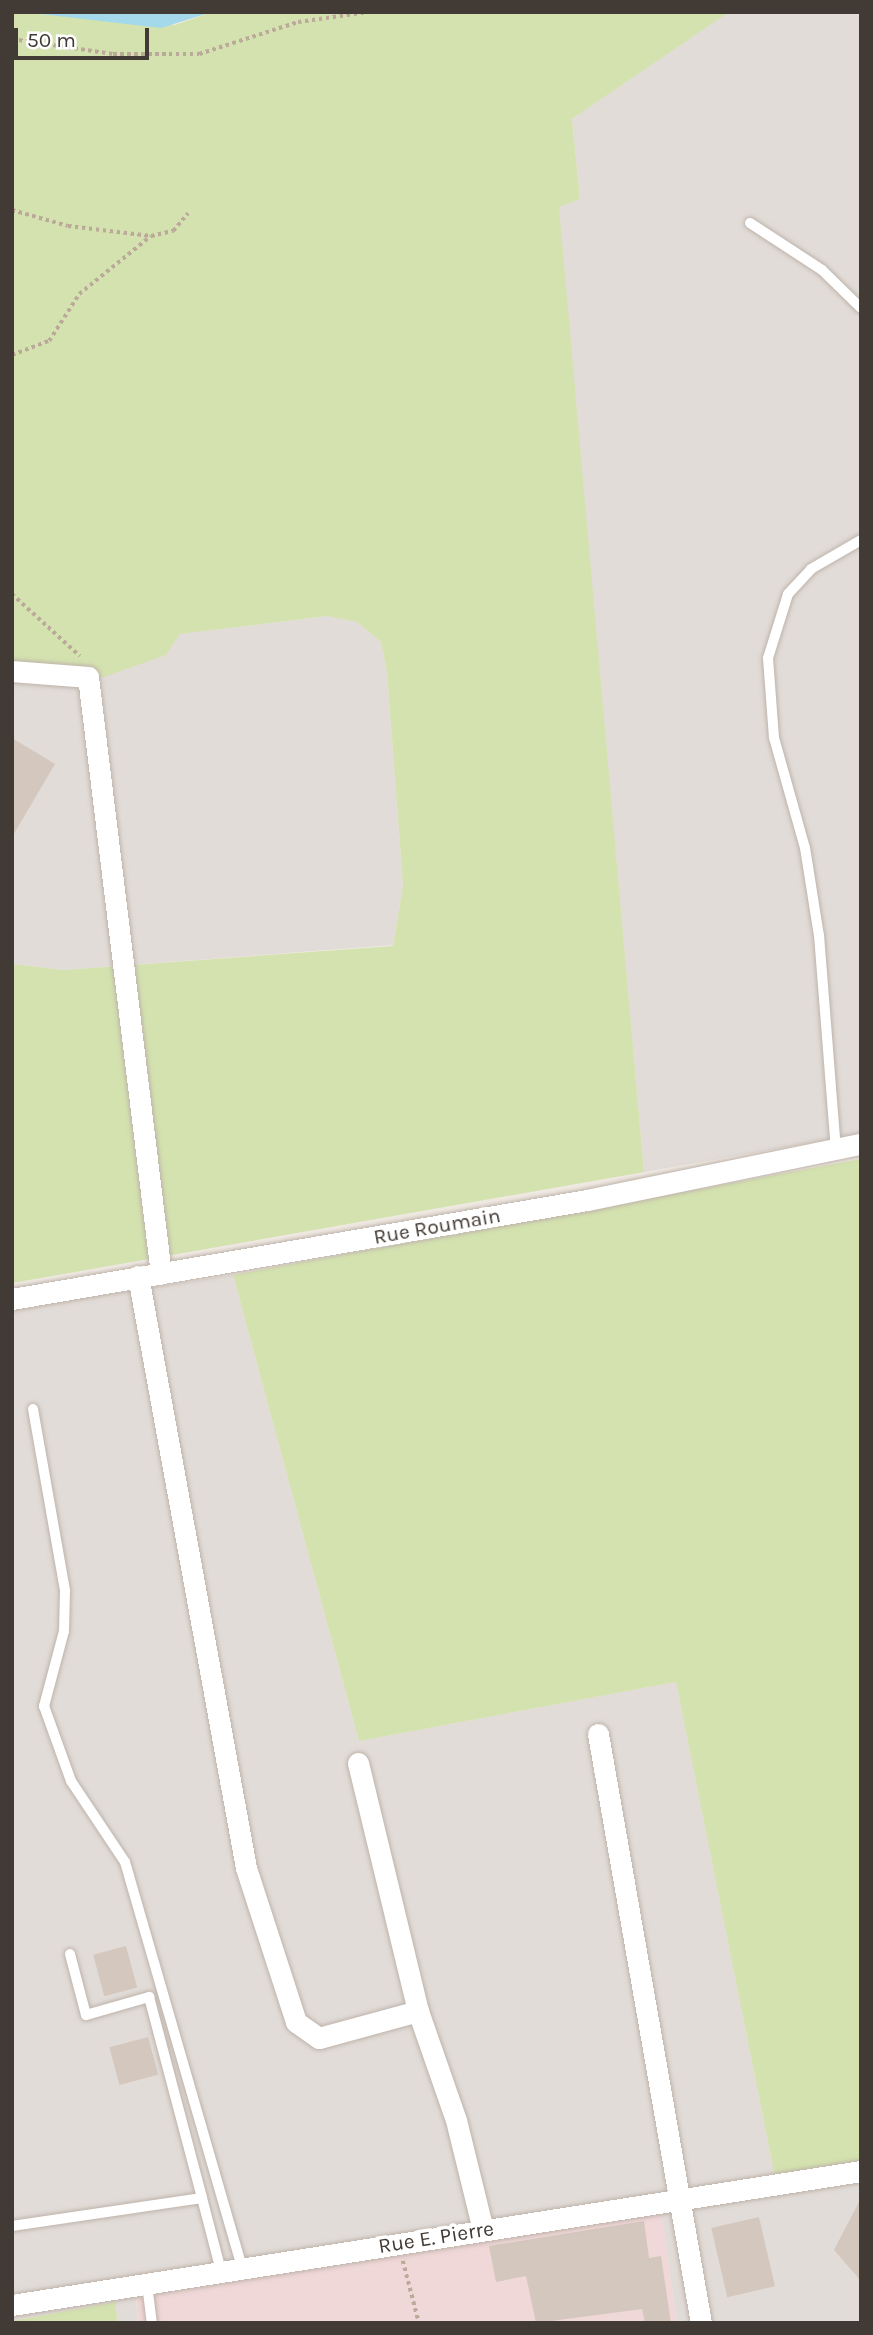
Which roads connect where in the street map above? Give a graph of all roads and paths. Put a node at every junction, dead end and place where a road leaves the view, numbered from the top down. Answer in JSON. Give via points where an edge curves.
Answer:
{"nodes":[{"id":1,"x":368,"y":12,"type":"edge"},
{"id":2,"x":12,"y":39,"type":"edge"},
{"id":3,"x":12,"y":210,"type":"edge"},
{"id":4,"x":188,"y":213,"type":"dead end"},
{"id":5,"x":750,"y":223,"type":"dead end"},
{"id":6,"x":151,"y":236,"type":"junction"},
{"id":7,"x":861,"y":307,"type":"edge"},
{"id":8,"x":12,"y":355,"type":"edge"},
{"id":9,"x":861,"y":540,"type":"edge"},
{"id":10,"x":12,"y":594,"type":"edge"},
{"id":11,"x":12,"y":671,"type":"edge"},
{"id":12,"x":79,"y":676,"type":"junction"},
{"id":13,"x":861,"y":1144,"type":"edge"},
{"id":14,"x":836,"y":1151,"type":"junction"},
{"id":15,"x":161,"y":1274,"type":"junction"},
{"id":16,"x":138,"y":1276,"type":"junction"},
{"id":17,"x":12,"y":1299,"type":"edge"},
{"id":18,"x":33,"y":1409,"type":"dead end"},
{"id":19,"x":598,"y":1734,"type":"dead end"},
{"id":20,"x":358,"y":1763,"type":"dead end"},
{"id":21,"x":70,"y":1954,"type":"dead end"},
{"id":22,"x":418,"y":2011,"type":"junction"},
{"id":23,"x":861,"y":2171,"type":"edge"},
{"id":24,"x":678,"y":2197,"type":"junction"},
{"id":25,"x":202,"y":2198,"type":"junction"},
{"id":26,"x":12,"y":2226,"type":"edge"},
{"id":27,"x":483,"y":2230,"type":"junction"},
{"id":28,"x":398,"y":2244,"type":"junction"},
{"id":29,"x":232,"y":2269,"type":"junction"},
{"id":30,"x":147,"y":2284,"type":"junction"},
{"id":31,"x":12,"y":2305,"type":"edge"},
{"id":32,"x":419,"y":2322,"type":"edge"},
{"id":33,"x":152,"y":2323,"type":"edge"},
{"id":34,"x":702,"y":2323,"type":"edge"}],
"edges":[{"from":1,"to":2,"type":"path","via":[[298,22],[199,54],[113,54]]},
{"from":3,"to":6,"type":"path","via":[[68,226]]},
{"from":4,"to":6,"type":"path","via":[[173,230]]},
{"from":5,"to":7,"type":"lane","via":[[822,270]]},
{"from":6,"to":8,"type":"path","via":[[79,294],[49,341]]},
{"from":9,"to":14,"type":"lane","via":[[811,569],[788,594],[768,658],[774,738],[805,848],[819,936]]},
{"from":10,"to":12,"type":"path","via":[[80,655]]},
{"from":11,"to":12,"type":"street"},
{"from":12,"to":15,"type":"street","via":[[88,677]]},
{"from":13,"to":14,"type":"street","name":"Rue Roumain"},
{"from":14,"to":15,"type":"street","name":"Rue Roumain"},
{"from":15,"to":16,"type":"street","name":"Rue Roumain"},
{"from":16,"to":17,"type":"street","name":"Rue Roumain"},
{"from":16,"to":22,"type":"street","via":[[246,1868],[296,2022],[319,2038]]},
{"from":18,"to":29,"type":"lane","via":[[65,1591],[64,1631],[44,1706],[71,1781],[125,1862]]},
{"from":19,"to":24,"type":"street"},
{"from":20,"to":22,"type":"street"},
{"from":21,"to":25,"type":"lane","via":[[86,2015],[149,1997]]},
{"from":22,"to":27,"type":"street","via":[[456,2120]]},
{"from":23,"to":24,"type":"street","name":"Rue E. Pierre"},
{"from":24,"to":27,"type":"street","name":"Rue E. Pierre"},
{"from":24,"to":34,"type":"street"},
{"from":25,"to":26,"type":"lane"},
{"from":25,"to":29,"type":"lane"},
{"from":27,"to":28,"type":"street","name":"Rue E. Pierre"},
{"from":28,"to":29,"type":"street","name":"Rue E. Pierre"},
{"from":28,"to":32,"type":"path"},
{"from":29,"to":30,"type":"street","name":"Rue E. Pierre"},
{"from":30,"to":31,"type":"street","name":"Rue E. Pierre"},
{"from":30,"to":33,"type":"lane"}]}
